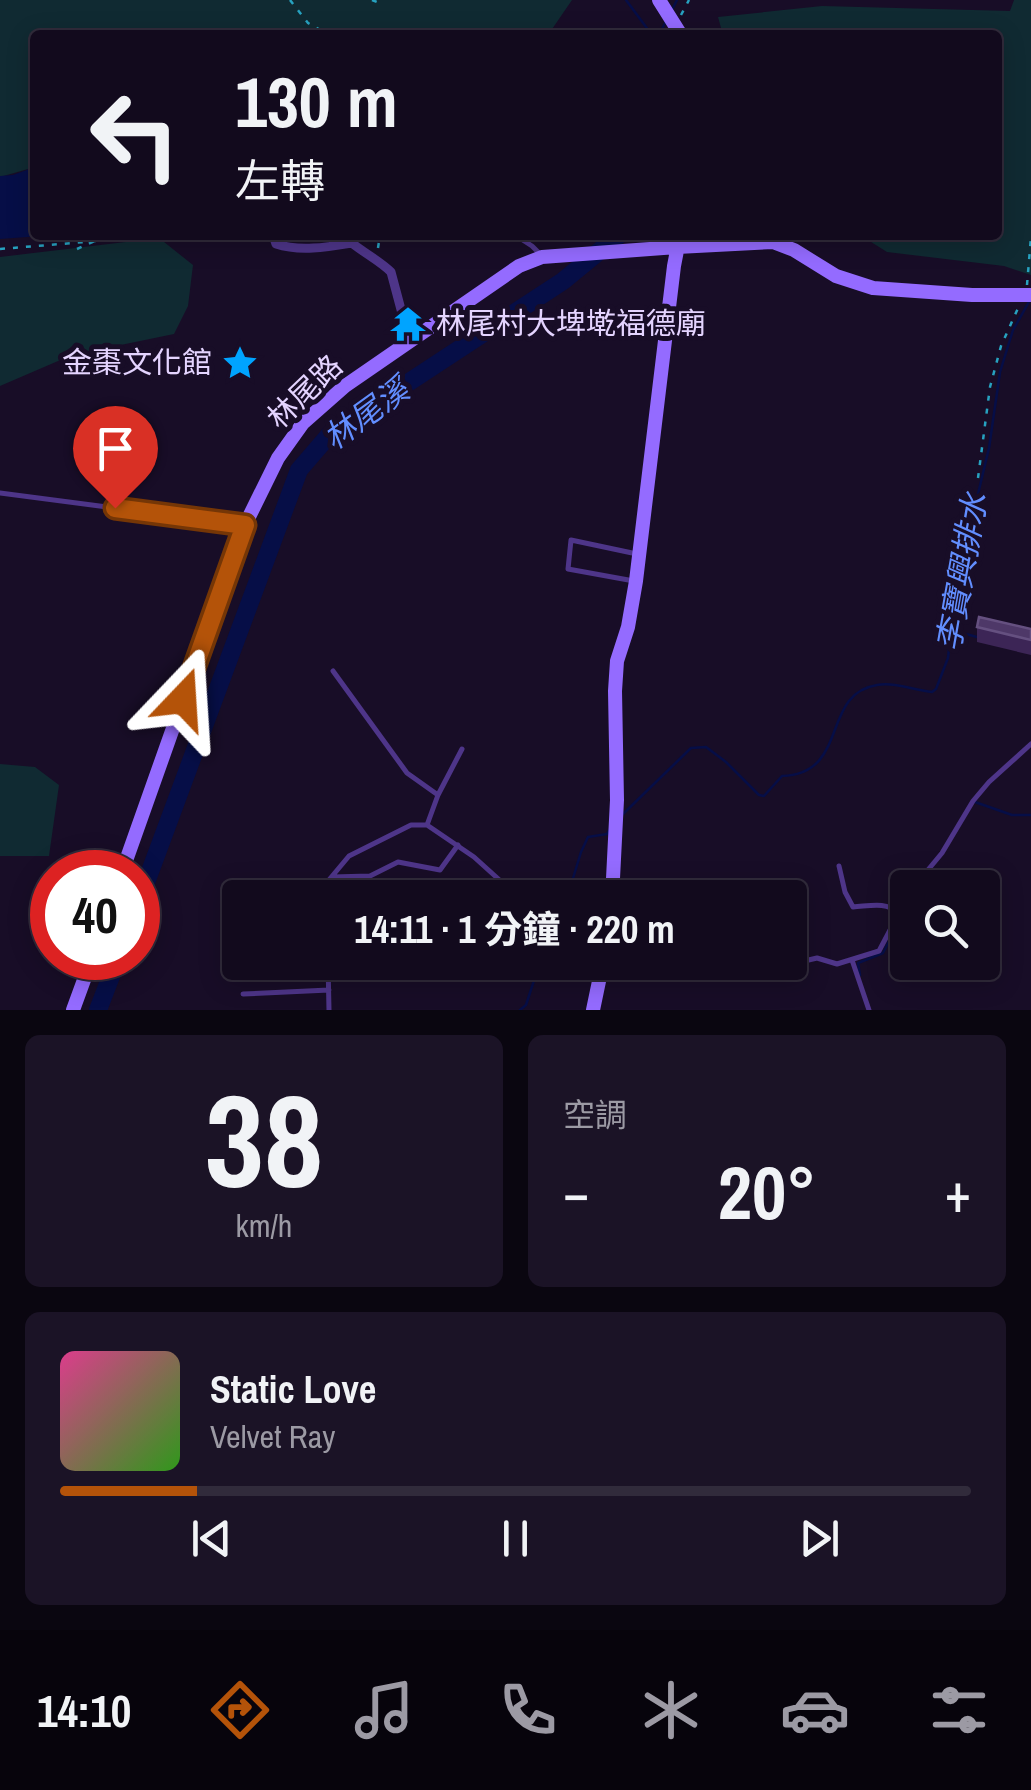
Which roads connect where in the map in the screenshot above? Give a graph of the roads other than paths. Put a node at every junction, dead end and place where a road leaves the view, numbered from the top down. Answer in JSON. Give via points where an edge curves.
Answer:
{"nodes":[{"id":1,"x":658,"y":0,"type":"edge"},
{"id":2,"x":678,"y":30,"type":"edge"},
{"id":3,"x":273,"y":240,"type":"edge"},
{"id":4,"x":522,"y":240,"type":"edge"},
{"id":5,"x":679,"y":241,"type":"edge"},
{"id":6,"x":542,"y":258,"type":"junction"},
{"id":7,"x":1026,"y":295,"type":"edge"},
{"id":8,"x":414,"y":339,"type":"junction"},
{"id":9,"x":0,"y":493,"type":"edge"},
{"id":10,"x":245,"y":525,"type":"junction"},
{"id":11,"x":640,"y":554,"type":"junction"},
{"id":12,"x":636,"y":581,"type":"junction"},
{"id":13,"x":333,"y":671,"type":"dead end"},
{"id":14,"x":1031,"y":744,"type":"edge"},
{"id":15,"x":462,"y":750,"type":"dead end"},
{"id":16,"x":438,"y":796,"type":"junction"},
{"id":17,"x":427,"y":825,"type":"junction"},
{"id":18,"x":458,"y":846,"type":"junction"},
{"id":19,"x":130,"y":850,"type":"edge"},
{"id":20,"x":839,"y":866,"type":"dead end"},
{"id":21,"x":928,"y":870,"type":"edge"},
{"id":22,"x":331,"y":878,"type":"joint"},
{"id":23,"x":500,"y":880,"type":"edge"},
{"id":24,"x":613,"y":880,"type":"edge"},
{"id":25,"x":890,"y":907,"type":"edge"},
{"id":26,"x":890,"y":932,"type":"edge"},
{"id":27,"x":852,"y":960,"type":"junction"},
{"id":28,"x":807,"y":961,"type":"edge"},
{"id":29,"x":84,"y":980,"type":"edge"},
{"id":30,"x":329,"y":980,"type":"edge"},
{"id":31,"x":599,"y":980,"type":"edge"},
{"id":32,"x":329,"y":990,"type":"junction"},
{"id":33,"x":244,"y":994,"type":"dead end"},
{"id":34,"x":73,"y":1010,"type":"edge"},
{"id":35,"x":329,"y":1010,"type":"edge"},
{"id":36,"x":593,"y":1010,"type":"edge"},
{"id":37,"x":869,"y":1010,"type":"edge"}],
"edges":[{"from":1,"to":2,"type":"street"},
{"from":3,"to":8,"type":"street","via":[[286,248],[352,243],[392,272]]},
{"from":4,"to":6,"type":"lane"},
{"from":5,"to":6,"type":"street"},
{"from":5,"to":7,"type":"street","via":[[773,242],[873,288]]},
{"from":5,"to":11,"type":"street"},
{"from":6,"to":8,"type":"street","name":"林尾路","via":[[519,266]]},
{"from":8,"to":10,"type":"street","name":"林尾路","via":[[303,423]]},
{"from":9,"to":10,"type":"lane"},
{"from":10,"to":19,"type":"street","name":"林尾路"},
{"from":11,"to":12,"type":"street"},
{"from":11,"to":12,"type":"lane","via":[[571,540],[568,569]]},
{"from":12,"to":24,"type":"street","via":[[614,691]]},
{"from":13,"to":16,"type":"lane","via":[[408,773]]},
{"from":14,"to":21,"type":"lane","via":[[973,801]]},
{"from":15,"to":16,"type":"lane"},
{"from":16,"to":17,"type":"lane"},
{"from":17,"to":18,"type":"lane"},
{"from":17,"to":22,"type":"lane","via":[[411,825],[349,856]]},
{"from":18,"to":22,"type":"lane","via":[[440,870],[398,862],[370,876]]},
{"from":18,"to":23,"type":"lane"},
{"from":20,"to":25,"type":"lane","via":[[853,907]]},
{"from":26,"to":27,"type":"lane","via":[[880,951]]},
{"from":27,"to":28,"type":"lane"},
{"from":27,"to":37,"type":"lane"},
{"from":29,"to":34,"type":"street"},
{"from":30,"to":32,"type":"lane"},
{"from":31,"to":36,"type":"street"},
{"from":32,"to":33,"type":"lane"},
{"from":32,"to":35,"type":"lane"}]}
